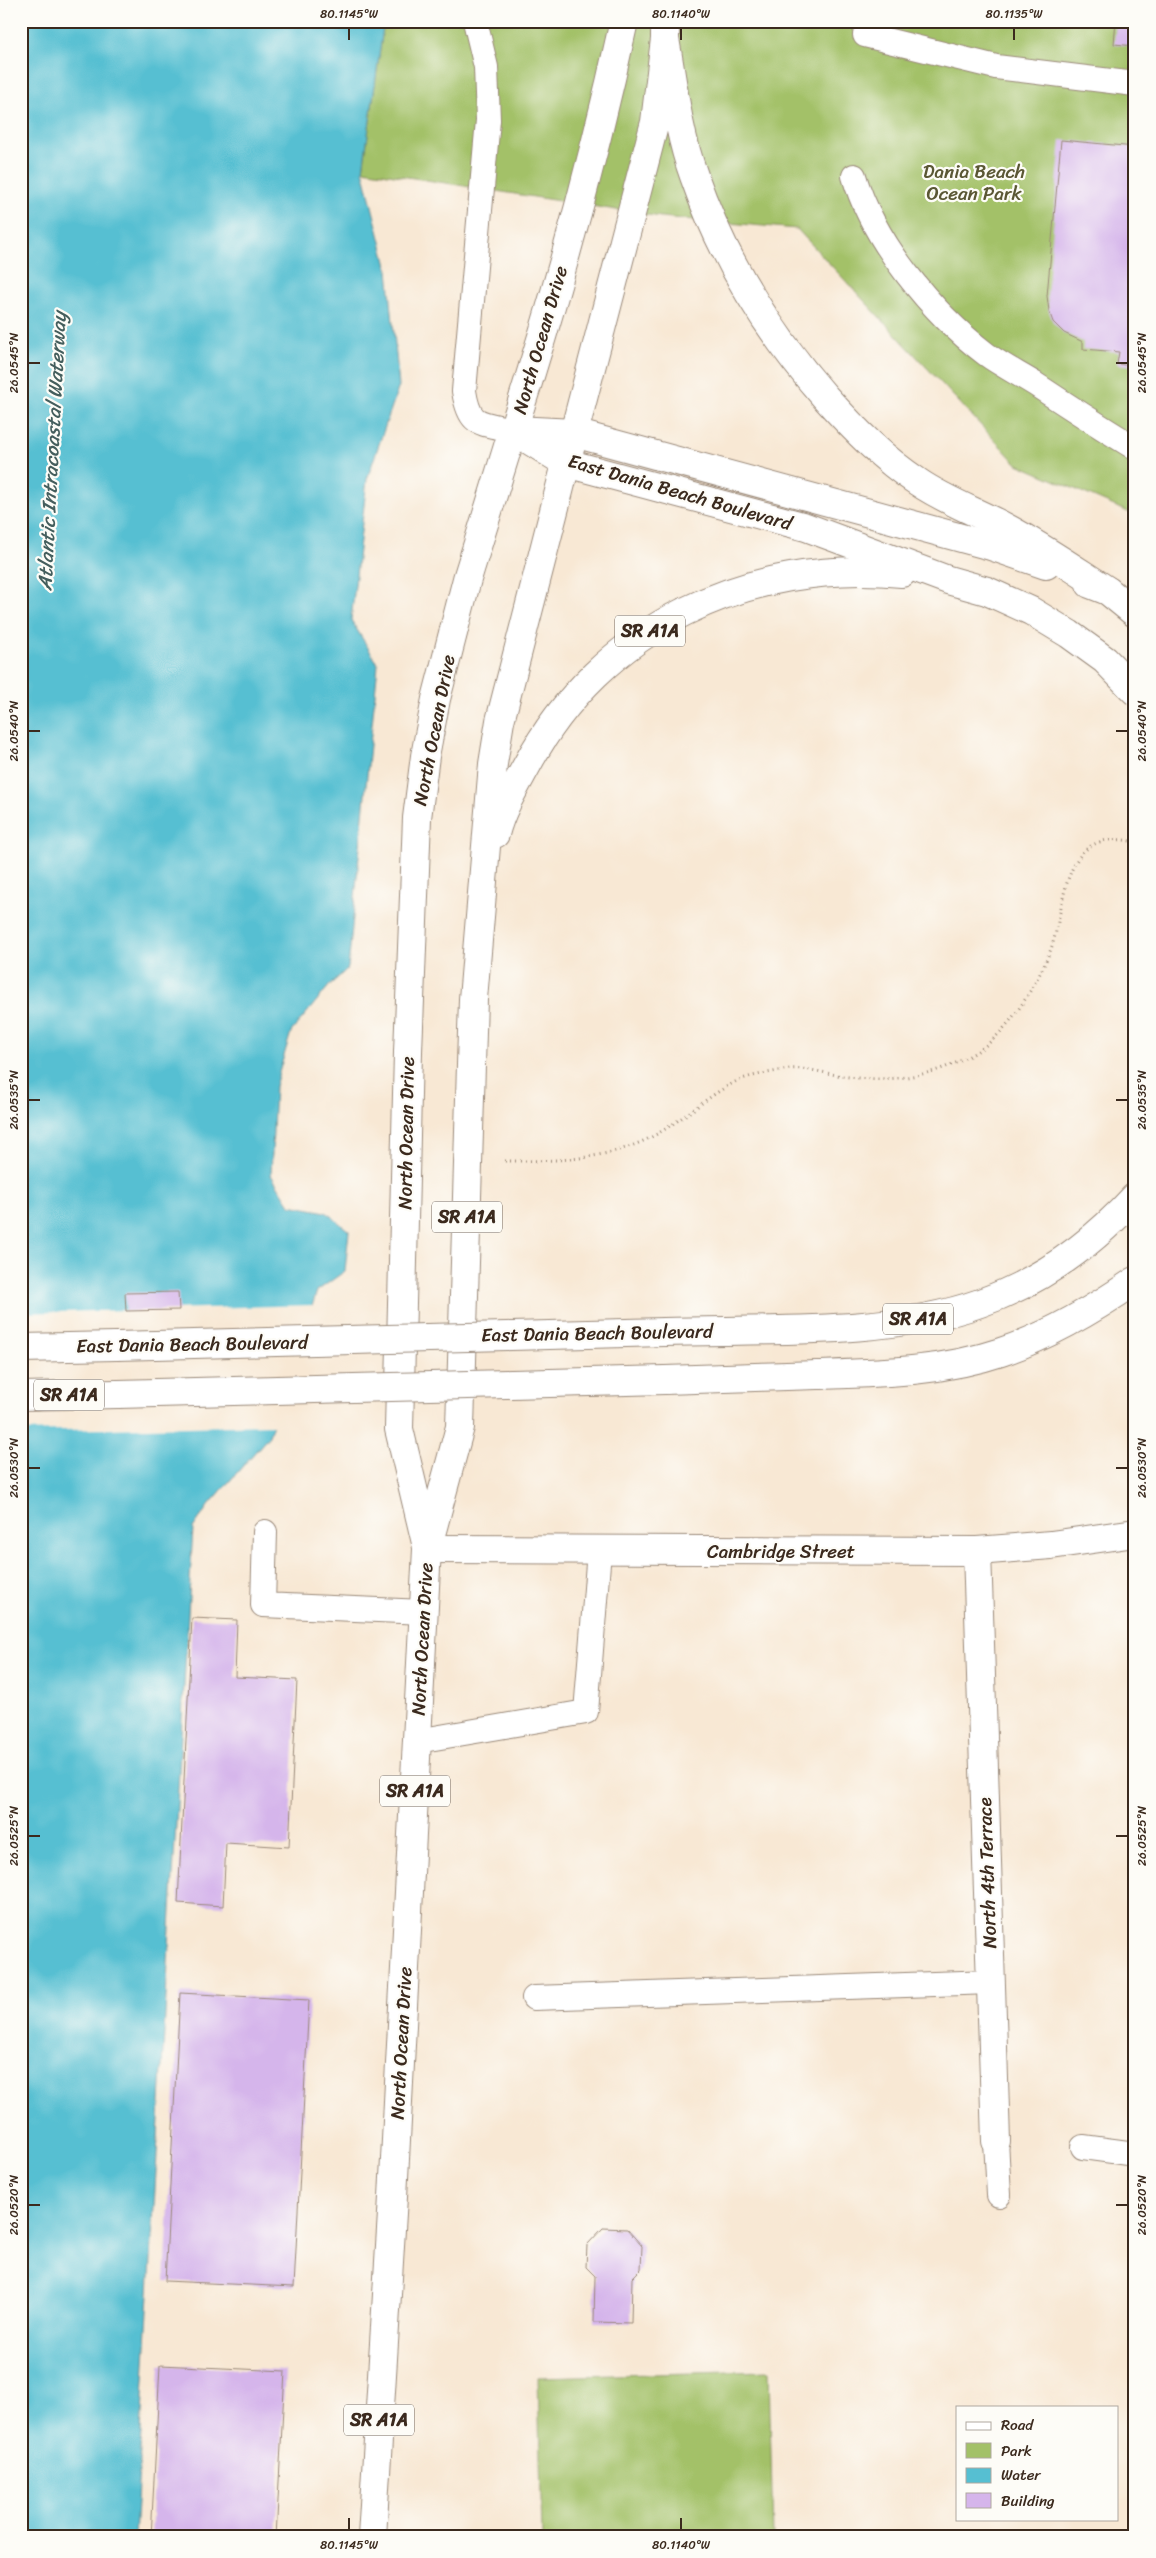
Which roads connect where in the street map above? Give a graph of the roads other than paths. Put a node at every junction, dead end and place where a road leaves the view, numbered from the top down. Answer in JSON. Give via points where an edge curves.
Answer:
{"nodes":[{"id":1,"x":475,"y":21,"type":"edge"},
{"id":2,"x":624,"y":21,"type":"edge"},
{"id":3,"x":665,"y":30,"type":"edge"},
{"id":4,"x":865,"y":35,"type":"dead end"},
{"id":5,"x":1135,"y":84,"type":"edge"},
{"id":6,"x":854,"y":176,"type":"dead end"},
{"id":7,"x":513,"y":430,"type":"junction"},
{"id":8,"x":574,"y":433,"type":"junction"},
{"id":9,"x":1135,"y":448,"type":"edge"},
{"id":10,"x":566,"y":463,"type":"junction"},
{"id":11,"x":948,"y":580,"type":"junction"},
{"id":12,"x":1108,"y":591,"type":"junction"},
{"id":13,"x":1135,"y":613,"type":"edge"},
{"id":14,"x":1135,"y":691,"type":"edge"},
{"id":15,"x":483,"y":882,"type":"junction"},
{"id":16,"x":1135,"y":1197,"type":"edge"},
{"id":17,"x":1135,"y":1281,"type":"edge"},
{"id":18,"x":21,"y":1348,"type":"edge"},
{"id":19,"x":21,"y":1396,"type":"edge"},
{"id":20,"x":265,"y":1532,"type":"dead end"},
{"id":21,"x":1135,"y":1533,"type":"edge"},
{"id":22,"x":427,"y":1549,"type":"junction"},
{"id":23,"x":599,"y":1550,"type":"junction"},
{"id":24,"x":977,"y":1550,"type":"junction"},
{"id":25,"x":424,"y":1612,"type":"junction"},
{"id":26,"x":417,"y":1741,"type":"junction"},
{"id":27,"x":991,"y":1982,"type":"junction"},
{"id":28,"x":534,"y":1998,"type":"dead end"},
{"id":29,"x":996,"y":2141,"type":"joint"},
{"id":30,"x":1083,"y":2146,"type":"dead end"},
{"id":31,"x":1135,"y":2154,"type":"edge"},
{"id":32,"x":1000,"y":2195,"type":"dead end"},
{"id":33,"x":372,"y":2537,"type":"edge"}],
"edges":[{"from":1,"to":7,"type":"lane","via":[[486,67],[488,120],[464,391],[467,412],[474,420]]},
{"from":2,"to":7,"type":"main road","name":"North Ocean Drive","via":[[604,108],[537,356]]},
{"from":3,"to":8,"type":"main road","name":"North Ocean Drive","via":[[655,122]]},
{"from":3,"to":12,"type":"main road","via":[[682,134],[710,218],[748,294],[799,367],[858,433],[920,484],[1055,556]]},
{"from":4,"to":5,"type":"lane","via":[[996,67]]},
{"from":6,"to":9,"type":"lane","via":[[867,212],[900,262],[956,328],[988,355]]},
{"from":7,"to":8,"type":"main road","name":"East Dania Beach Boulevard"},
{"from":7,"to":10,"type":"main road","name":"East Dania Beach Boulevard"},
{"from":7,"to":22,"type":"main road","name":"North Ocean Drive","number":"SR A1A","via":[[467,580],[436,699],[417,818],[398,1429]]},
{"from":8,"to":10,"type":"main road","name":"North Ocean Drive"},
{"from":8,"to":12,"type":"main road","name":"East Dania Beach Boulevard","via":[[991,546]]},
{"from":10,"to":11,"type":"main road","name":"East Dania Beach Boulevard","via":[[806,527]]},
{"from":10,"to":15,"type":"main road","name":"North Ocean Drive","via":[[498,734]]},
{"from":11,"to":14,"type":"main road","name":"East Dania Beach Boulevard","number":"SR A1A","via":[[987,591],[1031,611],[1105,660]]},
{"from":11,"to":15,"type":"main road","number":"SR A1A","via":[[878,571],[820,571],[790,576],[758,582],[702,603],[642,636],[594,674],[552,724],[508,801],[496,829]]},
{"from":12,"to":13,"type":"main road","name":"East Dania Beach Boulevard"},
{"from":15,"to":22,"type":"main road","name":"North Ocean Drive","number":"SR A1A","via":[[473,999],[460,1427]]},
{"from":16,"to":18,"type":"main road","name":"East Dania Beach Boulevard","number":"SR A1A","bridge":true,"via":[[1112,1221],[1052,1269],[980,1304],[937,1316],[871,1324],[664,1332]]},
{"from":17,"to":19,"type":"main road","number":"SR A1A","bridge":true,"via":[[1104,1303],[1035,1340],[1000,1353],[954,1364],[879,1374]]},
{"from":20,"to":25,"type":"lane","via":[[263,1605]]},
{"from":21,"to":24,"type":"main road","name":"Cambridge Street","via":[[1051,1545]]},
{"from":22,"to":23,"type":"main road","name":"Cambridge Street"},
{"from":22,"to":25,"type":"main road","name":"North Ocean Drive","number":"SR A1A"},
{"from":23,"to":24,"type":"main road","name":"Cambridge Street"},
{"from":23,"to":26,"type":"lane","via":[[586,1712]]},
{"from":24,"to":27,"type":"main road","name":"North 4th Terrace"},
{"from":25,"to":26,"type":"main road","name":"North Ocean Drive","number":"SR A1A"},
{"from":26,"to":33,"type":"main road","name":"North Ocean Drive","number":"SR A1A"},
{"from":27,"to":28,"type":"lane"},
{"from":27,"to":29,"type":"main road","name":"North 4th Terrace"},
{"from":29,"to":32,"type":"lane","name":"North 4th Terrace"},
{"from":30,"to":31,"type":"lane"}]}
